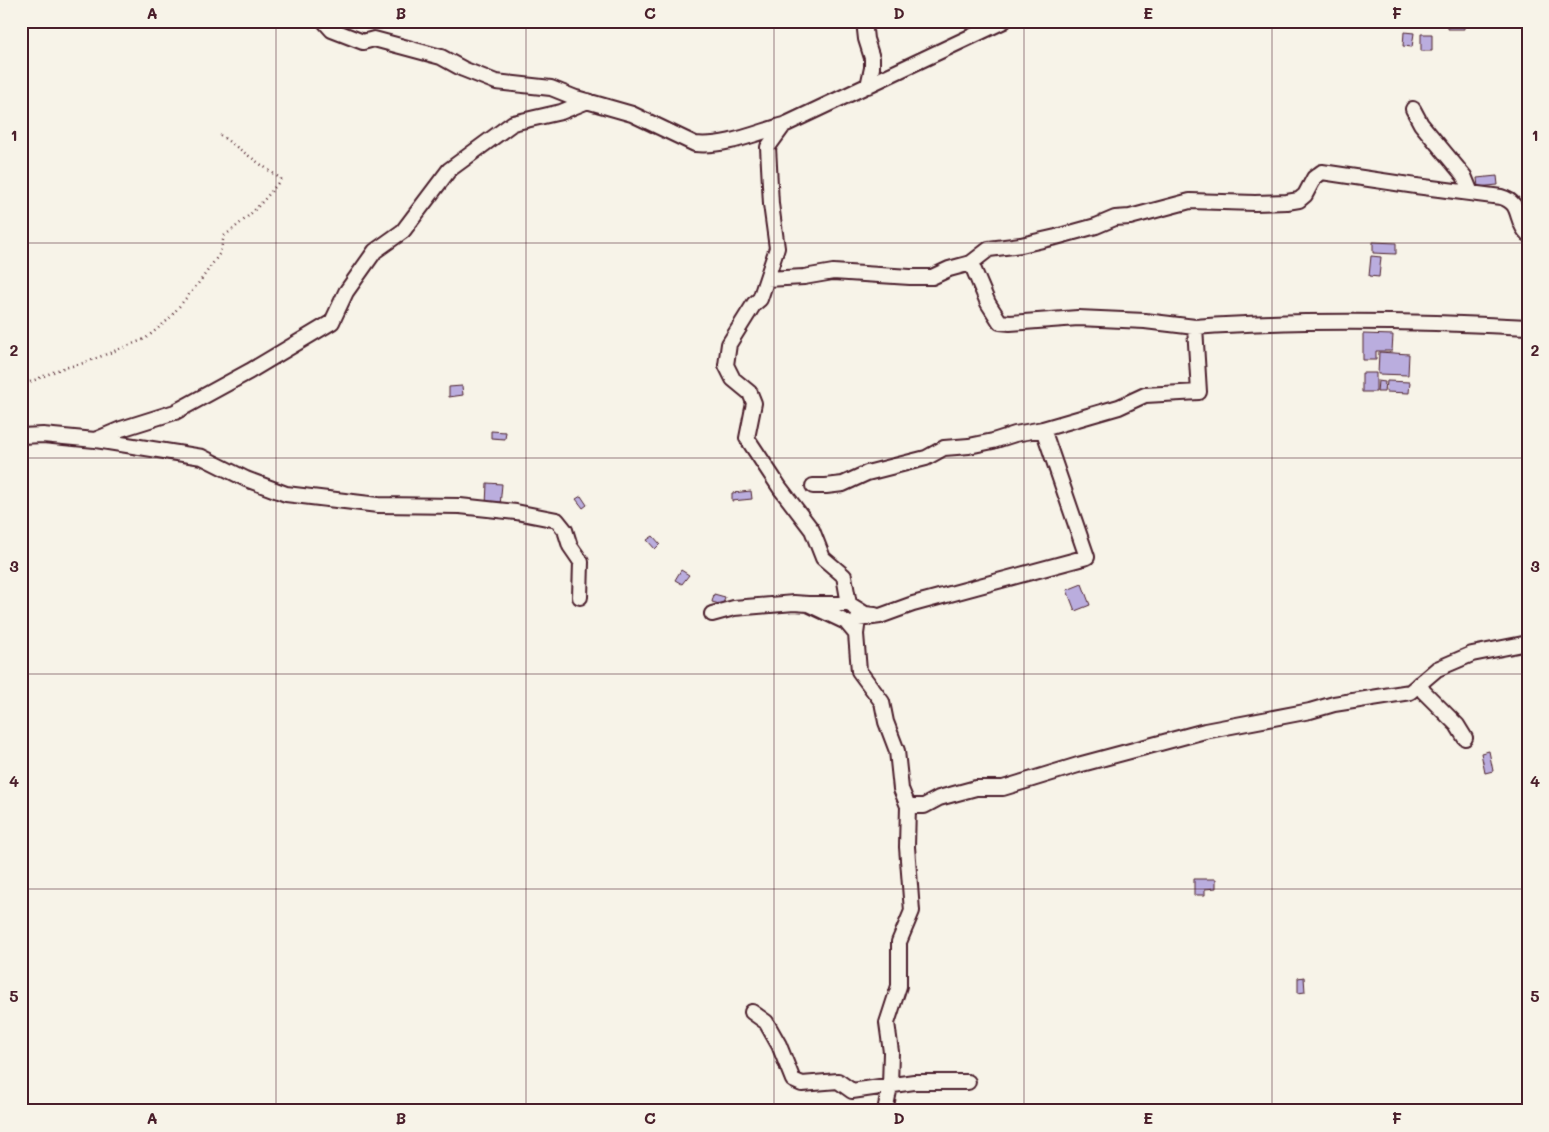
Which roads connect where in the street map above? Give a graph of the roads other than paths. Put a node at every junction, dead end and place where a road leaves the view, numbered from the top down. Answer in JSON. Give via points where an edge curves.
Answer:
{"nodes":[{"id":1,"x":324,"y":21,"type":"edge"},
{"id":2,"x":864,"y":21,"type":"edge"},
{"id":3,"x":1004,"y":21,"type":"edge"},
{"id":4,"x":868,"y":86,"type":"junction"},
{"id":5,"x":588,"y":101,"type":"junction"},
{"id":6,"x":1413,"y":109,"type":"dead end"},
{"id":7,"x":784,"y":125,"type":"junction"},
{"id":8,"x":1471,"y":193,"type":"junction"},
{"id":9,"x":1528,"y":234,"type":"edge"},
{"id":10,"x":971,"y":263,"type":"junction"},
{"id":11,"x":767,"y":279,"type":"junction"},
{"id":12,"x":1195,"y":327,"type":"junction"},
{"id":13,"x":1528,"y":327,"type":"edge"},
{"id":14,"x":1043,"y":429,"type":"junction"},
{"id":15,"x":21,"y":436,"type":"edge"},
{"id":16,"x":95,"y":440,"type":"junction"},
{"id":17,"x":813,"y":486,"type":"dead end"},
{"id":18,"x":580,"y":597,"type":"dead end"},
{"id":19,"x":808,"y":604,"type":"junction"},
{"id":20,"x":849,"y":604,"type":"junction"},
{"id":21,"x":712,"y":614,"type":"dead end"},
{"id":22,"x":880,"y":616,"type":"junction"},
{"id":23,"x":856,"y":634,"type":"junction"},
{"id":24,"x":1528,"y":643,"type":"edge"},
{"id":25,"x":1419,"y":684,"type":"junction"},
{"id":26,"x":1465,"y":738,"type":"dead end"},
{"id":27,"x":908,"y":806,"type":"junction"},
{"id":28,"x":752,"y":1012,"type":"dead end"},
{"id":29,"x":968,"y":1082,"type":"dead end"},
{"id":30,"x":890,"y":1086,"type":"junction"},
{"id":31,"x":885,"y":1111,"type":"edge"}],
"edges":[{"from":1,"to":5,"type":"street","via":[[332,30],[363,42],[374,39],[441,57],[496,82],[551,88]]},
{"from":2,"to":4,"type":"street","via":[[872,58]]},
{"from":3,"to":4,"type":"street"},
{"from":4,"to":7,"type":"street"},
{"from":5,"to":7,"type":"street","via":[[632,114],[695,144],[733,140]]},
{"from":5,"to":16,"type":"street","via":[[561,112],[513,123],[450,170],[403,231],[375,251],[346,292],[332,322],[175,412]]},
{"from":6,"to":8,"type":"street","via":[[1421,124],[1464,176]]},
{"from":7,"to":11,"type":"street","via":[[768,147],[770,204],[777,248]]},
{"from":8,"to":9,"type":"street","via":[[1509,199]]},
{"from":8,"to":10,"type":"street","via":[[1322,172],[1299,200],[1255,203],[1190,201],[1115,218],[1056,237],[990,249]]},
{"from":10,"to":11,"type":"street","via":[[932,277],[833,272]]},
{"from":10,"to":12,"type":"street","via":[[1000,322],[1078,318]]},
{"from":11,"to":20,"type":"street","via":[[760,299],[729,344],[726,364],[733,379],[750,393],[754,403],[748,438],[812,530],[823,558],[844,576]]},
{"from":12,"to":13,"type":"street","via":[[1273,322]]},
{"from":12,"to":14,"type":"street","via":[[1199,392],[1145,395],[1119,407]]},
{"from":14,"to":17,"type":"street","via":[[969,446],[944,448],[926,458],[867,473],[843,484]]},
{"from":14,"to":22,"type":"street","via":[[1087,557]]},
{"from":15,"to":16,"type":"street"},
{"from":16,"to":18,"type":"street","via":[[202,457],[246,480],[286,494],[378,505],[469,507],[557,520],[581,562]]},
{"from":19,"to":20,"type":"street"},
{"from":19,"to":21,"type":"street","via":[[753,606]]},
{"from":19,"to":23,"type":"street","via":[[846,622]]},
{"from":20,"to":22,"type":"street","via":[[866,614]]},
{"from":22,"to":23,"type":"street","via":[[858,619]]},
{"from":23,"to":27,"type":"street","via":[[859,671],[882,702],[897,751],[901,789]]},
{"from":24,"to":25,"type":"street","via":[[1472,654],[1437,669]]},
{"from":25,"to":26,"type":"street"},
{"from":25,"to":27,"type":"street","via":[[1410,692],[1205,731],[1003,788],[976,788],[939,798],[924,806]]},
{"from":27,"to":30,"type":"street","via":[[906,847],[912,911],[899,942],[899,986],[887,1023],[891,1052]]},
{"from":28,"to":30,"type":"street","via":[[766,1022],[793,1080],[802,1084],[838,1081],[852,1091]]},
{"from":29,"to":30,"type":"street","via":[[928,1081]]},
{"from":30,"to":31,"type":"street"}]}
